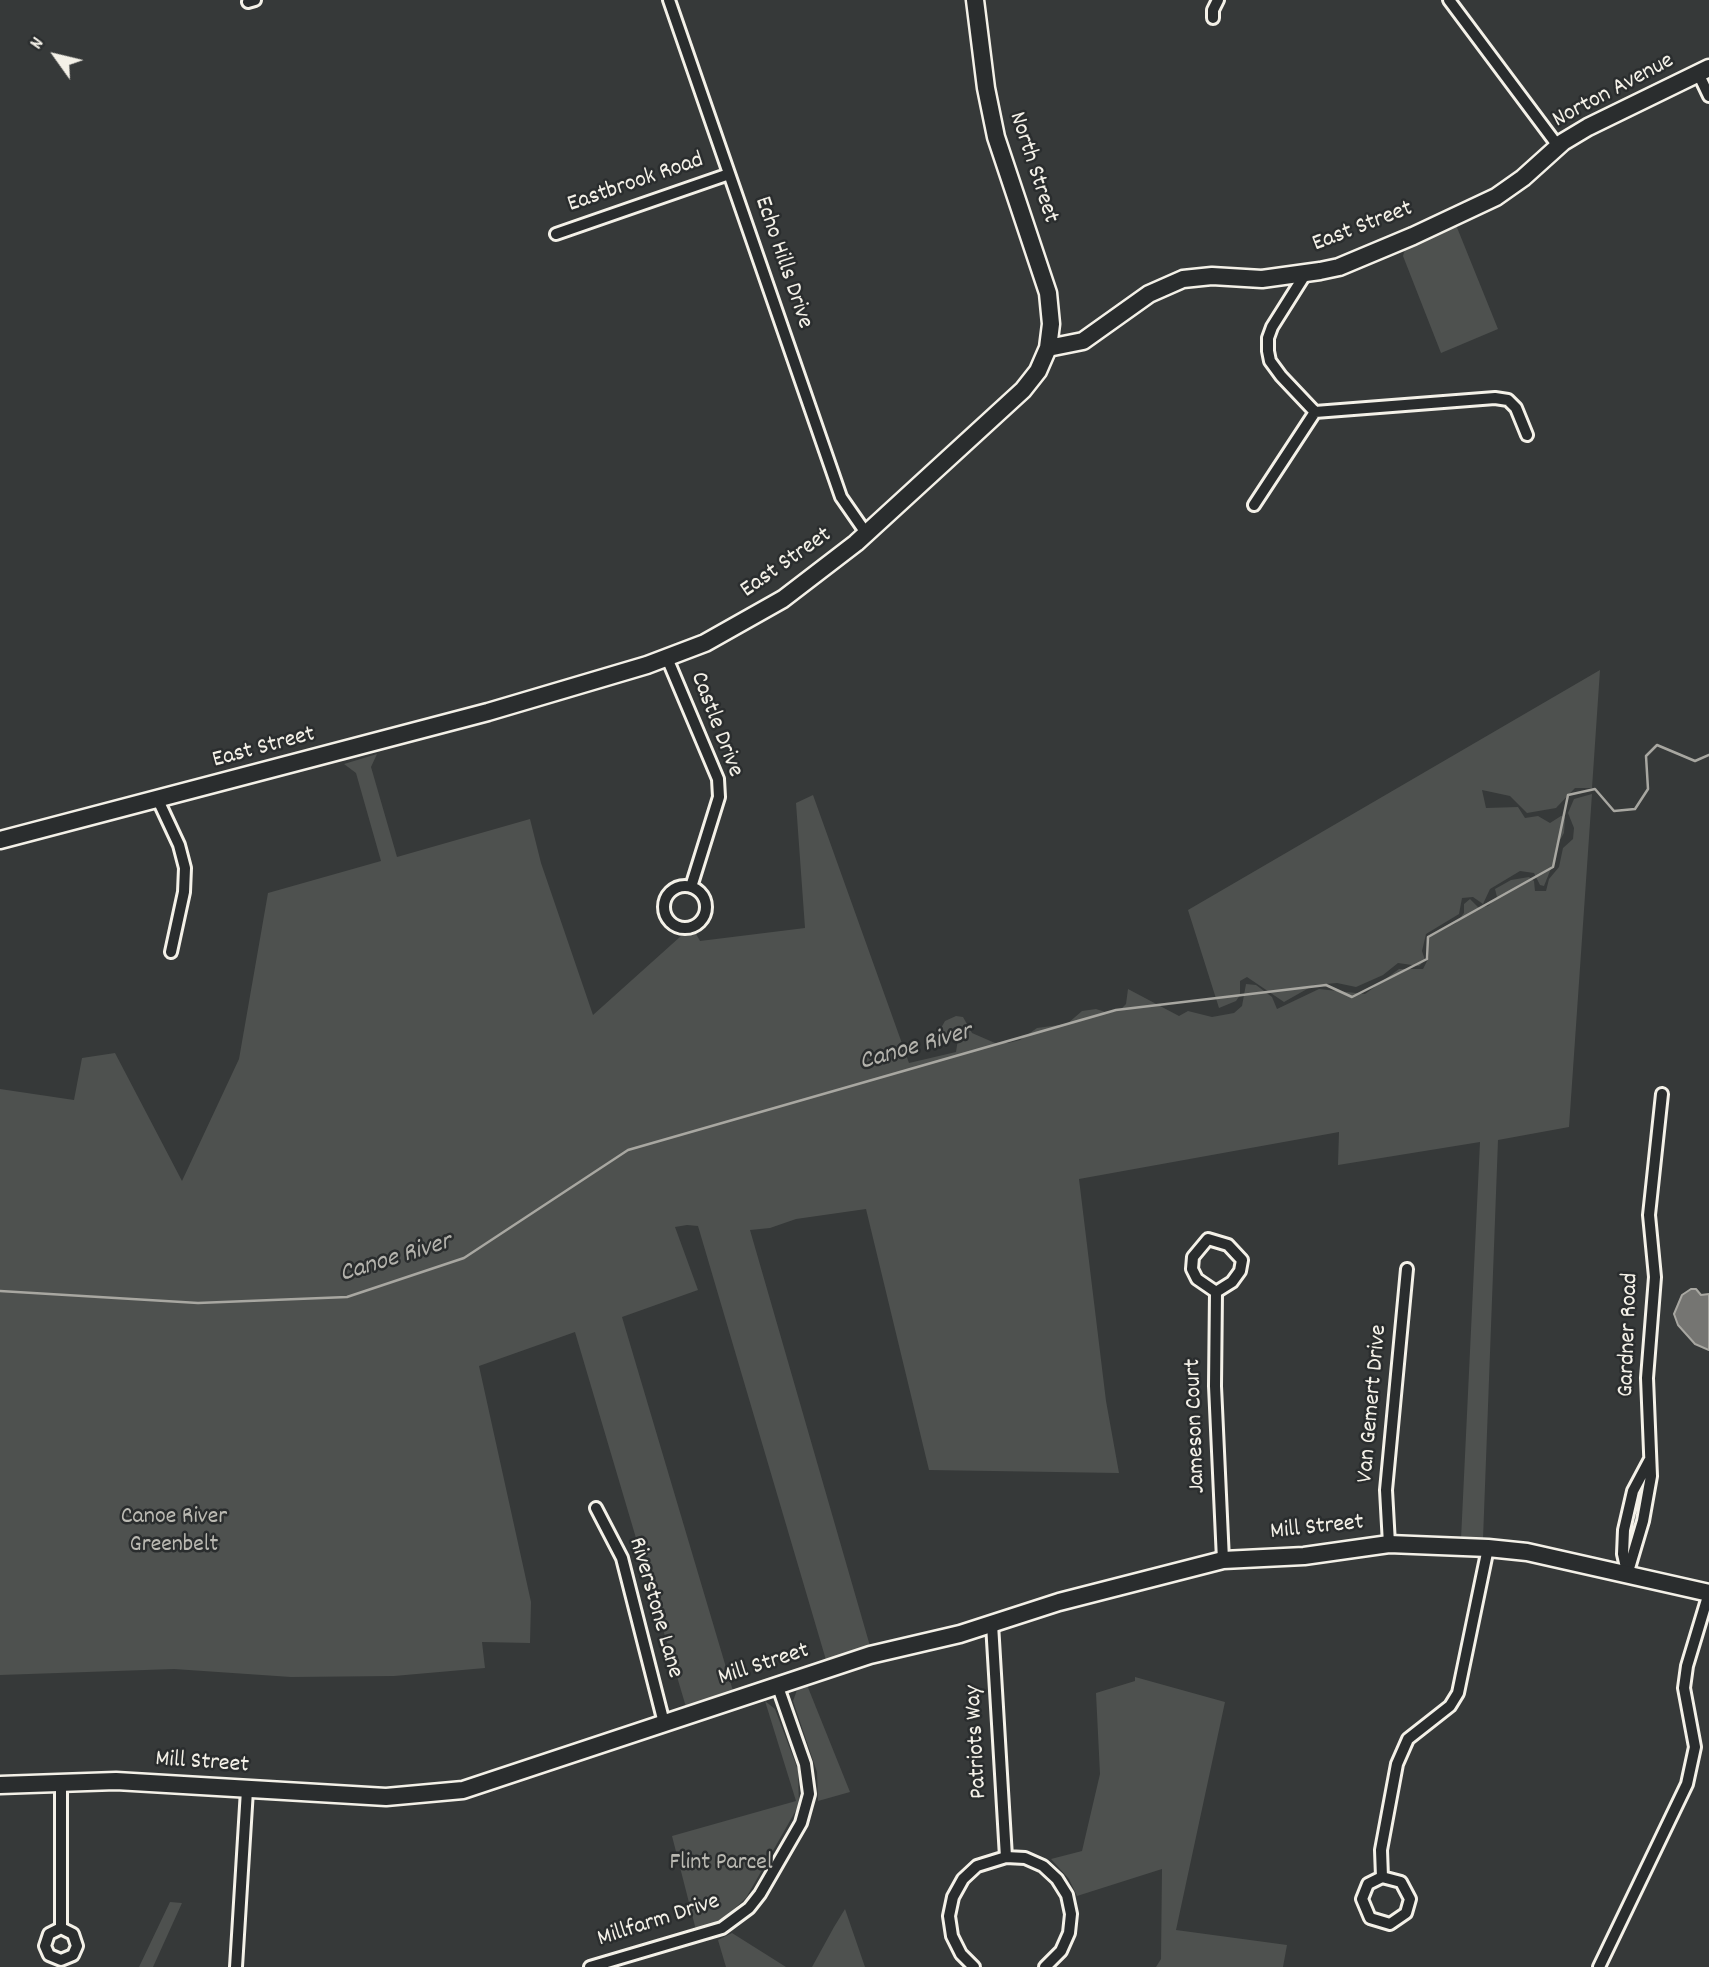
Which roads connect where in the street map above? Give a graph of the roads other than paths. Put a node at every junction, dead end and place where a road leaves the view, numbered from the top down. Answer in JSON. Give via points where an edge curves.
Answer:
{"nodes":[{"id":1,"x":669,"y":0,"type":"edge"},
{"id":2,"x":975,"y":0,"type":"edge"},
{"id":3,"x":1218,"y":0,"type":"edge"},
{"id":4,"x":1449,"y":0,"type":"edge"},
{"id":5,"x":1213,"y":18,"type":"dead end"},
{"id":6,"x":1704,"y":71,"type":"edge"},
{"id":7,"x":1709,"y":96,"type":"edge"},
{"id":8,"x":1558,"y":146,"type":"junction"},
{"id":9,"x":729,"y":174,"type":"junction"},
{"id":10,"x":1510,"y":187,"type":"joint"},
{"id":11,"x":556,"y":234,"type":"dead end"},
{"id":12,"x":1306,"y":273,"type":"junction"},
{"id":13,"x":1048,"y":348,"type":"junction"},
{"id":14,"x":1315,"y":412,"type":"junction"},
{"id":15,"x":1527,"y":435,"type":"dead end"},
{"id":16,"x":1254,"y":505,"type":"dead end"},
{"id":17,"x":866,"y":533,"type":"junction"},
{"id":18,"x":667,"y":658,"type":"junction"},
{"id":19,"x":159,"y":800,"type":"junction"},
{"id":20,"x":0,"y":840,"type":"edge"},
{"id":21,"x":691,"y":887,"type":"junction"},
{"id":22,"x":171,"y":952,"type":"dead end"},
{"id":23,"x":1662,"y":1094,"type":"dead end"},
{"id":24,"x":1408,"y":1269,"type":"dead end"},
{"id":25,"x":1216,"y":1292,"type":"junction"},
{"id":26,"x":1650,"y":1458,"type":"junction"},
{"id":27,"x":596,"y":1508,"type":"dead end"},
{"id":28,"x":1389,"y":1544,"type":"junction"},
{"id":29,"x":1488,"y":1548,"type":"junction"},
{"id":30,"x":1223,"y":1560,"type":"junction"},
{"id":31,"x":1627,"y":1575,"type":"junction"},
{"id":32,"x":1709,"y":1593,"type":"edge"},
{"id":33,"x":992,"y":1624,"type":"junction"},
{"id":34,"x":778,"y":1687,"type":"junction"},
{"id":35,"x":664,"y":1723,"type":"junction"},
{"id":36,"x":61,"y":1783,"type":"junction"},
{"id":37,"x":0,"y":1785,"type":"edge"},
{"id":38,"x":247,"y":1790,"type":"junction"},
{"id":39,"x":1006,"y":1857,"type":"junction"},
{"id":40,"x":1382,"y":1877,"type":"junction"},
{"id":41,"x":61,"y":1928,"type":"dead end"},
{"id":42,"x":624,"y":1962,"type":"edge"},
{"id":43,"x":236,"y":1967,"type":"edge"},
{"id":44,"x":590,"y":1967,"type":"edge"},
{"id":45,"x":974,"y":1967,"type":"edge"},
{"id":46,"x":1045,"y":1967,"type":"edge"},
{"id":47,"x":1599,"y":1967,"type":"edge"}],
"edges":[{"from":1,"to":9,"type":"street","name":"Echo Hills Drive"},
{"from":2,"to":13,"type":"street","name":"North Street","via":[[996,137],[1048,293]]},
{"from":3,"to":5,"type":"street"},
{"from":4,"to":8,"type":"street"},
{"from":6,"to":7,"type":"street"},
{"from":6,"to":8,"type":"street","name":"Norton Avenue"},
{"from":8,"to":10,"type":"street","name":"Norton Avenue"},
{"from":9,"to":11,"type":"street","name":"Eastbrook Road"},
{"from":9,"to":17,"type":"street","name":"Echo Hills Drive","via":[[841,497]]},
{"from":10,"to":12,"type":"street","name":"East Street","via":[[1413,236],[1339,267]]},
{"from":12,"to":13,"type":"street","name":"East Street","via":[[1262,279],[1183,279],[1149,294],[1083,341]]},
{"from":12,"to":14,"type":"street","via":[[1272,327],[1268,351],[1281,376]]},
{"from":13,"to":17,"type":"street","name":"East Street","via":[[1023,390]]},
{"from":14,"to":15,"type":"street","via":[[1494,398],[1508,400],[1516,408]]},
{"from":14,"to":16,"type":"street"},
{"from":17,"to":18,"type":"street","name":"East Street","via":[[783,600],[726,633]]},
{"from":18,"to":19,"type":"street","name":"East Street","via":[[488,712]]},
{"from":18,"to":21,"type":"street","name":"Castle Drive","via":[[718,779],[719,797]]},
{"from":19,"to":20,"type":"street","name":"East Street"},
{"from":19,"to":22,"type":"street","via":[[185,868]]},
{"from":21,"to":21,"type":"street","via":[[676,888],[665,898],[664,913],[678,928],[692,928],[705,914],[705,900]]},
{"from":23,"to":26,"type":"street","name":"Gardner Road","via":[[1648,1215],[1656,1278],[1647,1378]]},
{"from":24,"to":28,"type":"street","name":"Van Gemert Drive","via":[[1386,1490]]},
{"from":25,"to":25,"type":"street","via":[[1192,1269],[1193,1256],[1208,1239],[1228,1245],[1242,1261],[1232,1282]]},
{"from":25,"to":30,"type":"street","name":"Jameson Court"},
{"from":26,"to":31,"type":"street","name":"Gardner Road","via":[[1643,1521]]},
{"from":26,"to":31,"type":"street","via":[[1633,1491],[1624,1530]]},
{"from":27,"to":35,"type":"street","name":"Riverstone Lane","via":[[622,1558]]},
{"from":28,"to":29,"type":"street","name":"Mill Street"},
{"from":28,"to":30,"type":"street","name":"Mill Street","via":[[1304,1556]]},
{"from":29,"to":31,"type":"street","name":"Mill Street"},
{"from":29,"to":40,"type":"street","via":[[1458,1693],[1450,1706],[1414,1733],[1399,1755],[1381,1850]]},
{"from":30,"to":33,"type":"street","name":"Mill Street"},
{"from":31,"to":32,"type":"street","name":"Mill Street"},
{"from":32,"to":47,"type":"street","via":[[1684,1688],[1695,1747],[1687,1784]]},
{"from":33,"to":34,"type":"street","name":"Mill Street","via":[[870,1655]]},
{"from":33,"to":39,"type":"street","name":"Patriots Way"},
{"from":34,"to":35,"type":"street","name":"Mill Street"},
{"from":34,"to":42,"type":"street","name":"Millfarm Drive","via":[[808,1775],[808,1804],[801,1823],[760,1894],[736,1919]]},
{"from":35,"to":38,"type":"street","name":"Mill Street","via":[[463,1790],[386,1797]]},
{"from":36,"to":37,"type":"street","name":"Mill Street"},
{"from":36,"to":38,"type":"street","name":"Mill Street","via":[[116,1781]]},
{"from":36,"to":41,"type":"street"},
{"from":38,"to":43,"type":"street"},
{"from":39,"to":45,"type":"street","via":[[978,1866],[962,1879],[953,1897],[949,1916],[952,1936]]},
{"from":39,"to":46,"type":"street","via":[[1025,1858],[1043,1866],[1067,1895],[1069,1933],[1061,1951]]},
{"from":40,"to":40,"type":"street","via":[[1401,1882],[1410,1899],[1406,1913],[1390,1924],[1370,1918],[1362,1904],[1368,1884]]},
{"from":42,"to":44,"type":"street","name":"Millfarm Drive"}]}
